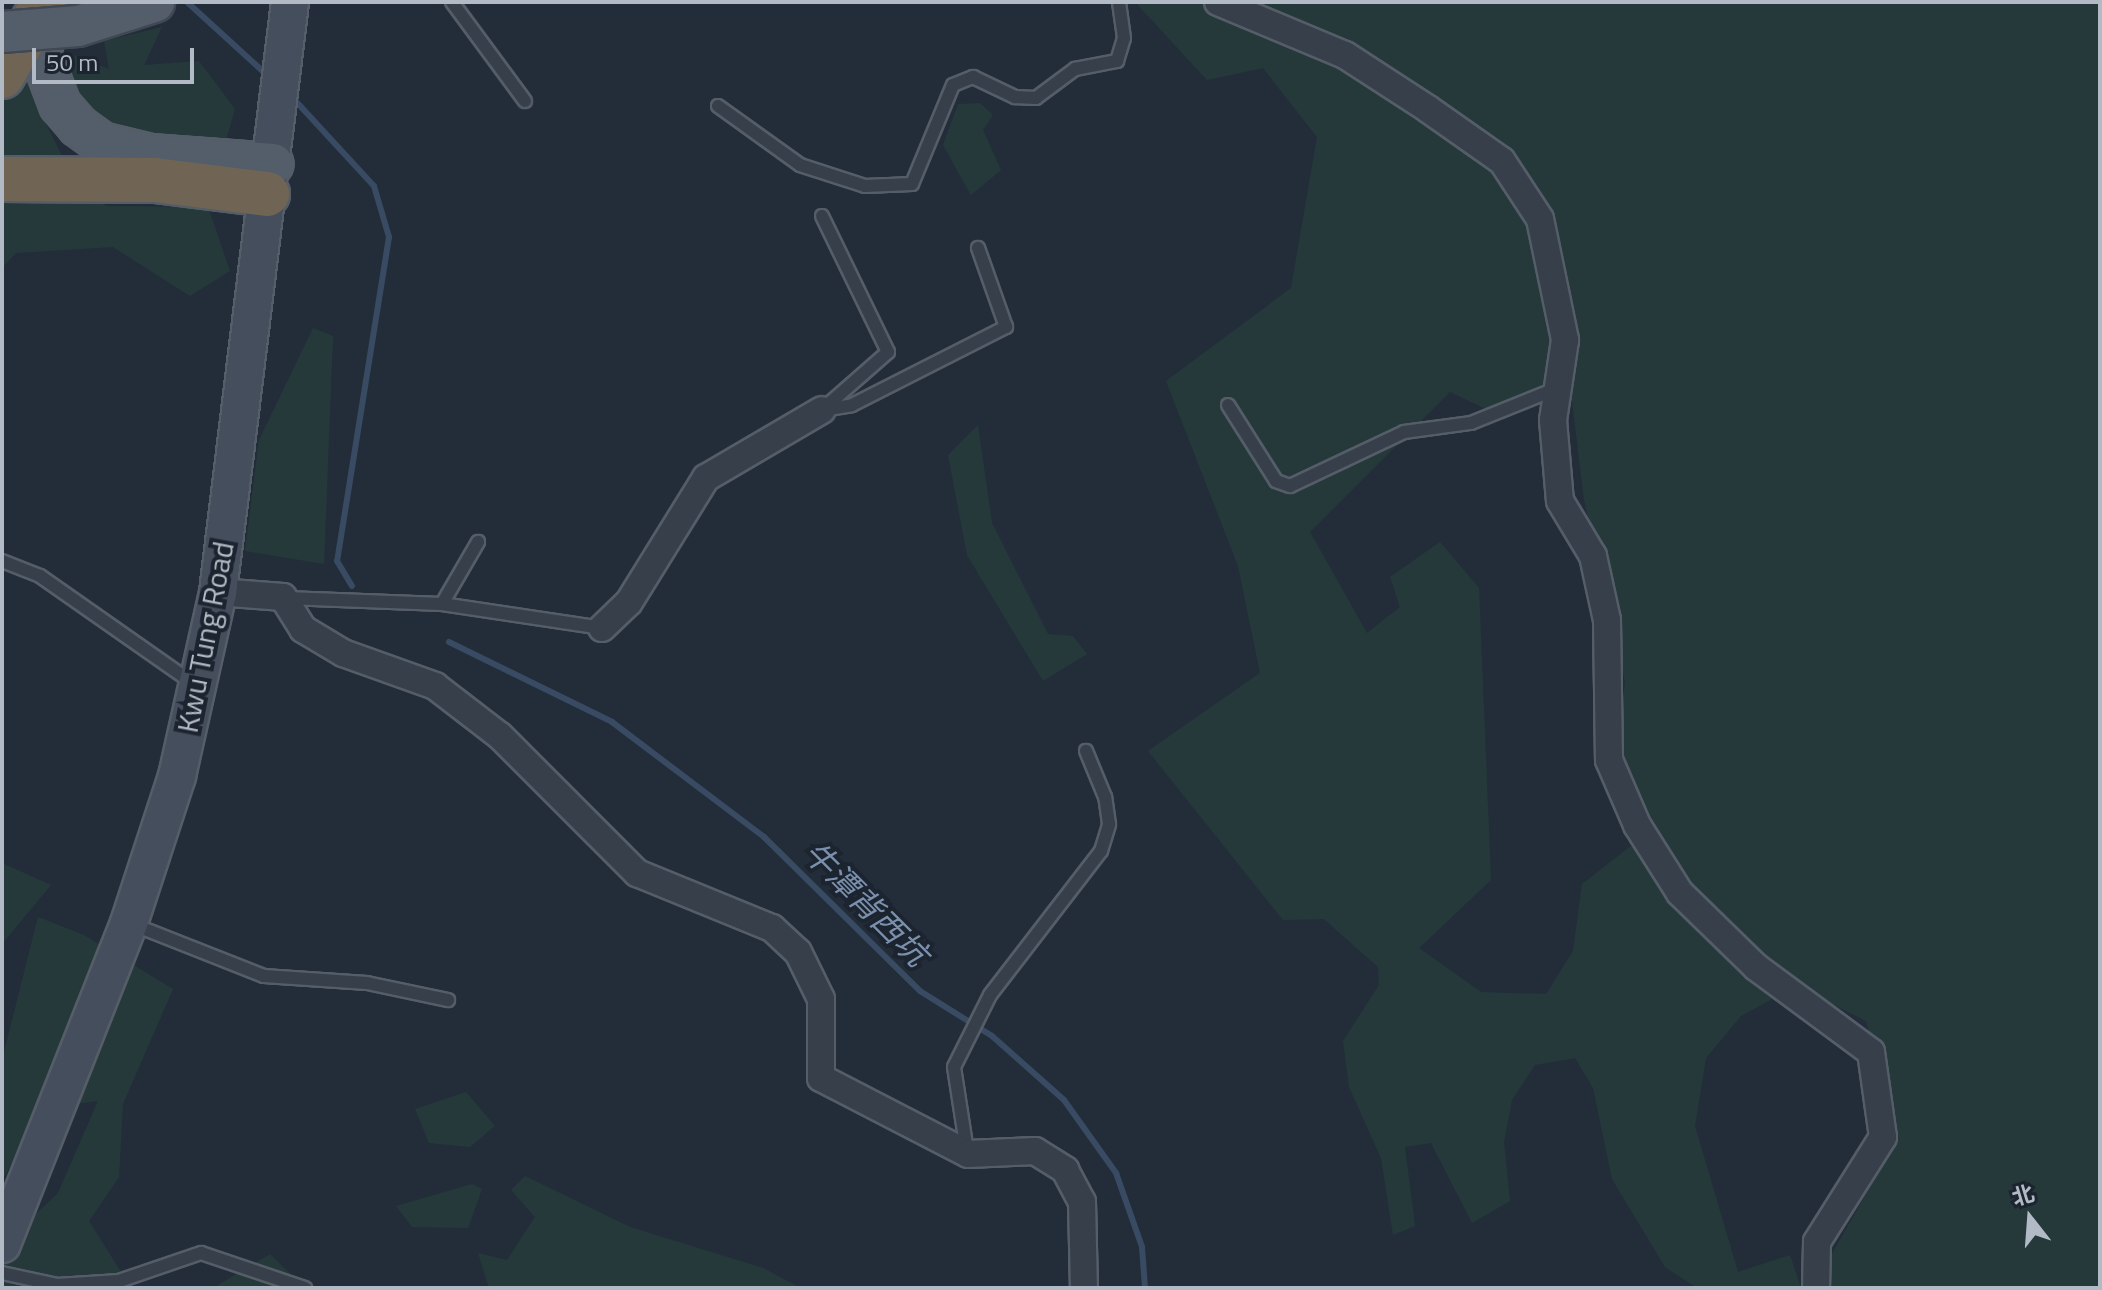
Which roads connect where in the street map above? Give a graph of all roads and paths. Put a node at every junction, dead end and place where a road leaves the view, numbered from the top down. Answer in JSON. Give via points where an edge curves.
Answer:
{"nodes":[{"id":1,"x":46,"y":2,"type":"edge"},
{"id":2,"x":154,"y":2,"type":"edge"},
{"id":3,"x":290,"y":2,"type":"edge"},
{"id":4,"x":452,"y":2,"type":"edge"},
{"id":5,"x":1119,"y":2,"type":"edge"},
{"id":6,"x":1218,"y":2,"type":"edge"},
{"id":7,"x":2,"y":32,"type":"edge"},
{"id":8,"x":2,"y":76,"type":"edge"},
{"id":9,"x":525,"y":101,"type":"dead end"},
{"id":10,"x":718,"y":106,"type":"dead end"},
{"id":11,"x":2,"y":179,"type":"edge"},
{"id":12,"x":270,"y":179,"type":"junction"},
{"id":13,"x":822,"y":216,"type":"dead end"},
{"id":14,"x":978,"y":248,"type":"dead end"},
{"id":15,"x":1560,"y":387,"type":"junction"},
{"id":16,"x":1228,"y":405,"type":"dead end"},
{"id":17,"x":822,"y":410,"type":"junction"},
{"id":18,"x":478,"y":542,"type":"dead end"},
{"id":19,"x":2,"y":561,"type":"edge"},
{"id":20,"x":218,"y":592,"type":"junction"},
{"id":21,"x":283,"y":597,"type":"junction"},
{"id":22,"x":442,"y":604,"type":"junction"},
{"id":23,"x":602,"y":628,"type":"joint"},
{"id":24,"x":197,"y":686,"type":"junction"},
{"id":25,"x":1086,"y":751,"type":"dead end"},
{"id":26,"x":129,"y":923,"type":"junction"},
{"id":27,"x":448,"y":1000,"type":"dead end"},
{"id":28,"x":968,"y":1154,"type":"junction"},
{"id":29,"x":2,"y":1244,"type":"edge"},
{"id":30,"x":2,"y":1273,"type":"edge"},
{"id":31,"x":305,"y":1288,"type":"edge"},
{"id":32,"x":1084,"y":1288,"type":"edge"},
{"id":33,"x":1816,"y":1288,"type":"edge"}],
"edges":[{"from":1,"to":8,"type":"highway"},
{"from":1,"to":12,"type":"main road","via":[[41,55],[60,105],[78,126],[101,143]]},
{"from":2,"to":7,"type":"main road","bridge":true,"via":[[78,26]]},
{"from":3,"to":12,"type":"street","name":"Kwu Tung Road"},
{"from":4,"to":9,"type":"lane"},
{"from":5,"to":10,"type":"lane","via":[[1124,38],[1117,61],[1075,69],[1036,98],[1015,97],[973,77],[953,85],[912,184],[865,186],[800,165]]},
{"from":6,"to":15,"type":"street","via":[[1345,55],[1502,161],[1540,219],[1565,340]]},
{"from":11,"to":12,"type":"highway"},
{"from":12,"to":20,"type":"street","name":"Kwu Tung Road"},
{"from":13,"to":17,"type":"lane","via":[[888,352]]},
{"from":14,"to":17,"type":"lane","via":[[1006,327],[852,405]]},
{"from":15,"to":16,"type":"lane","via":[[1471,423],[1404,432],[1290,486],[1276,481]]},
{"from":15,"to":33,"type":"street","via":[[1553,420],[1560,501],[1593,556],[1607,620],[1609,760],[1637,825],[1680,893],[1756,967],[1871,1052],[1883,1137],[1817,1242]]},
{"from":17,"to":23,"type":"street","via":[[706,478],[629,602]]},
{"from":18,"to":22,"type":"lane"},
{"from":19,"to":24,"type":"lane","via":[[40,576]]},
{"from":20,"to":21,"type":"street"},
{"from":20,"to":24,"type":"street","name":"Kwu Tung Road"},
{"from":21,"to":22,"type":"lane"},
{"from":21,"to":28,"type":"street","via":[[303,629],[370,665],[435,686],[500,736],[637,873],[772,928],[798,952],[821,999],[821,1078]]},
{"from":22,"to":23,"type":"lane"},
{"from":24,"to":26,"type":"street","name":"Kwu Tung Road"},
{"from":25,"to":28,"type":"lane","via":[[1107,811],[1101,851],[990,995],[954,1067]]},
{"from":26,"to":27,"type":"lane","via":[[264,976],[367,983]]},
{"from":26,"to":29,"type":"street","name":"Kwu Tung Road"},
{"from":28,"to":32,"type":"street","via":[[1035,1151],[1065,1170],[1082,1202]]},
{"from":30,"to":31,"type":"lane","via":[[57,1285],[119,1281],[201,1253]]}]}
